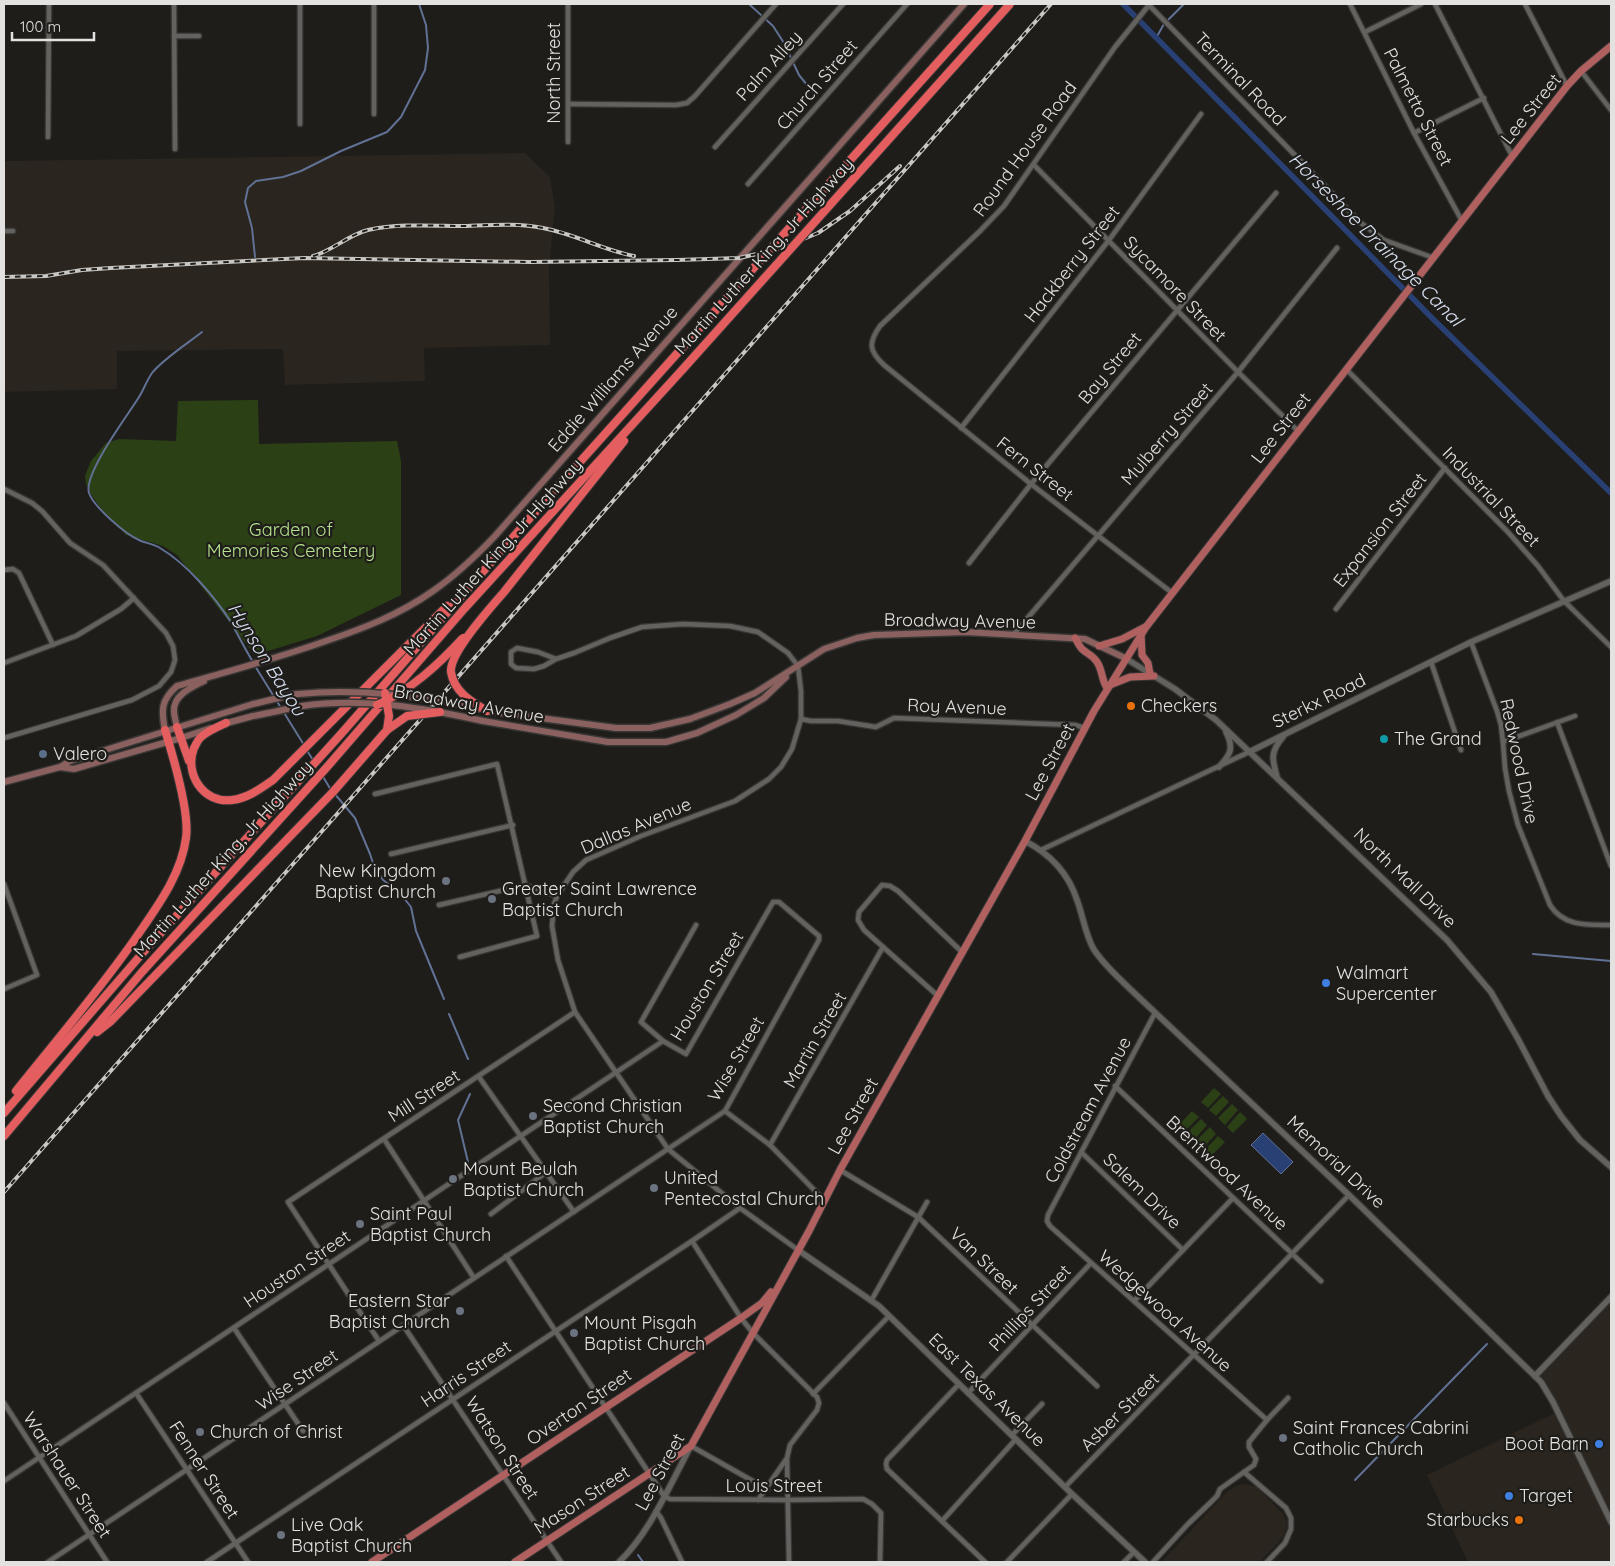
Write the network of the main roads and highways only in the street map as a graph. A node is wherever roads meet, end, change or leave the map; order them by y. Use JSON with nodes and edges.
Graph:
{"nodes":[{"id":1,"x":964,"y":4,"type":"edge"},
{"id":2,"x":990,"y":4,"type":"edge"},
{"id":3,"x":1010,"y":4,"type":"edge"},
{"id":4,"x":1611,"y":46,"type":"edge"},
{"id":5,"x":671,"y":382,"type":"junction"},
{"id":6,"x":488,"y":567,"type":"junction"},
{"id":7,"x":475,"y":625,"type":"junction"},
{"id":8,"x":1146,"y":626,"type":"junction"},
{"id":9,"x":1141,"y":634,"type":"junction"},
{"id":10,"x":1075,"y":638,"type":"junction"},
{"id":11,"x":1099,"y":646,"type":"junction"},
{"id":12,"x":1125,"y":658,"type":"junction"},
{"id":13,"x":798,"y":666,"type":"junction"},
{"id":14,"x":216,"y":674,"type":"junction"},
{"id":15,"x":1109,"y":686,"type":"junction"},
{"id":16,"x":398,"y":695,"type":"junction"},
{"id":17,"x":386,"y":700,"type":"junction"},
{"id":18,"x":376,"y":705,"type":"joint"},
{"id":19,"x":487,"y":711,"type":"junction"},
{"id":20,"x":440,"y":712,"type":"junction"},
{"id":21,"x":226,"y":723,"type":"junction"},
{"id":22,"x":177,"y":727,"type":"junction"},
{"id":23,"x":165,"y":730,"type":"junction"},
{"id":24,"x":387,"y":730,"type":"junction"},
{"id":25,"x":181,"y":738,"type":"junction"},
{"id":26,"x":168,"y":742,"type":"junction"},
{"id":27,"x":115,"y":746,"type":"junction"},
{"id":28,"x":119,"y":756,"type":"junction"},
{"id":29,"x":60,"y":768,"type":"junction"},
{"id":30,"x":191,"y":768,"type":"junction"},
{"id":31,"x":4,"y":782,"type":"edge"},
{"id":32,"x":84,"y":1042,"type":"junction"},
{"id":33,"x":4,"y":1107,"type":"edge"},
{"id":34,"x":4,"y":1113,"type":"edge"},
{"id":35,"x":4,"y":1136,"type":"edge"},
{"id":36,"x":790,"y":1265,"type":"junction"},
{"id":37,"x":691,"y":1446,"type":"joint"},
{"id":38,"x":372,"y":1562,"type":"edge"},
{"id":39,"x":515,"y":1562,"type":"edge"}],
"edges":[{"from":1,"to":14,"type":"main road","name":"Eddie Williams Avenue"},
{"from":2,"to":6,"type":"highway","name":"Martin Luther King, Jr Highway","bridge":true},
{"from":3,"to":5,"type":"highway","name":"Martin Luther King, Jr Highway","bridge":true},
{"from":4,"to":8,"type":"main road","name":"Lee Street"},
{"from":5,"to":7,"type":"highway","bridge":true},
{"from":5,"to":32,"type":"highway","name":"Martin Luther King, Jr Highway"},
{"from":6,"to":30,"type":"highway"},
{"from":6,"to":34,"type":"highway","name":"Martin Luther King, Jr Highway"},
{"from":7,"to":16,"type":"highway","bridge":true},
{"from":7,"to":19,"type":"highway","bridge":true},
{"from":8,"to":9,"type":"main road","name":"Lee Street"},
{"from":8,"to":11,"type":"main road"},
{"from":9,"to":12,"type":"main road","name":"Lee Street"},
{"from":9,"to":15,"type":"main road"},
{"from":10,"to":11,"type":"main road","name":"Broadway Avenue"},
{"from":10,"to":13,"type":"main road","name":"Broadway Avenue"},
{"from":10,"to":15,"type":"main road"},
{"from":11,"to":12,"type":"main road","name":"Broadway Avenue"},
{"from":12,"to":15,"type":"main road","name":"Lee Street"},
{"from":13,"to":19,"type":"main road","name":"Broadway Avenue"},
{"from":13,"to":20,"type":"main road","name":"Broadway Avenue","bridge":true},
{"from":14,"to":22,"type":"main road","name":"Eddie Williams Avenue"},
{"from":14,"to":23,"type":"main road","name":"Eddie Williams Avenue"},
{"from":15,"to":36,"type":"main road","name":"Lee Street"},
{"from":16,"to":17,"type":"highway","bridge":true},
{"from":16,"to":19,"type":"main road","name":"Broadway Avenue","bridge":true},
{"from":17,"to":18,"type":"highway","bridge":true},
{"from":17,"to":20,"type":"main road","name":"Broadway Avenue","bridge":true},
{"from":17,"to":22,"type":"main road","name":"Broadway Avenue","bridge":true},
{"from":17,"to":24,"type":"highway","bridge":true},
{"from":18,"to":21,"type":"main road","name":"Broadway Avenue","bridge":true},
{"from":20,"to":24,"type":"highway","bridge":true},
{"from":21,"to":25,"type":"main road","name":"Broadway Avenue"},
{"from":21,"to":30,"type":"highway"},
{"from":22,"to":23,"type":"main road","name":"Broadway Avenue"},
{"from":22,"to":25,"type":"highway"},
{"from":23,"to":26,"type":"highway"},
{"from":23,"to":27,"type":"main road","name":"Broadway Avenue"},
{"from":24,"to":32,"type":"highway"},
{"from":25,"to":26,"type":"main road","name":"Broadway Avenue"},
{"from":25,"to":30,"type":"highway"},
{"from":26,"to":28,"type":"main road","name":"Broadway Avenue"},
{"from":26,"to":33,"type":"highway"},
{"from":27,"to":28,"type":"main road"},
{"from":27,"to":29,"type":"main road","name":"Broadway Avenue"},
{"from":28,"to":29,"type":"main road","name":"Broadway Avenue"},
{"from":29,"to":31,"type":"main road","name":"Broadway Avenue"},
{"from":32,"to":35,"type":"highway","name":"Martin Luther King, Jr Highway"},
{"from":36,"to":37,"type":"main road","name":"Lee Street"},
{"from":36,"to":38,"type":"main road","name":"Overton Street"},
{"from":37,"to":39,"type":"main road","name":"Mason Street"}]}
